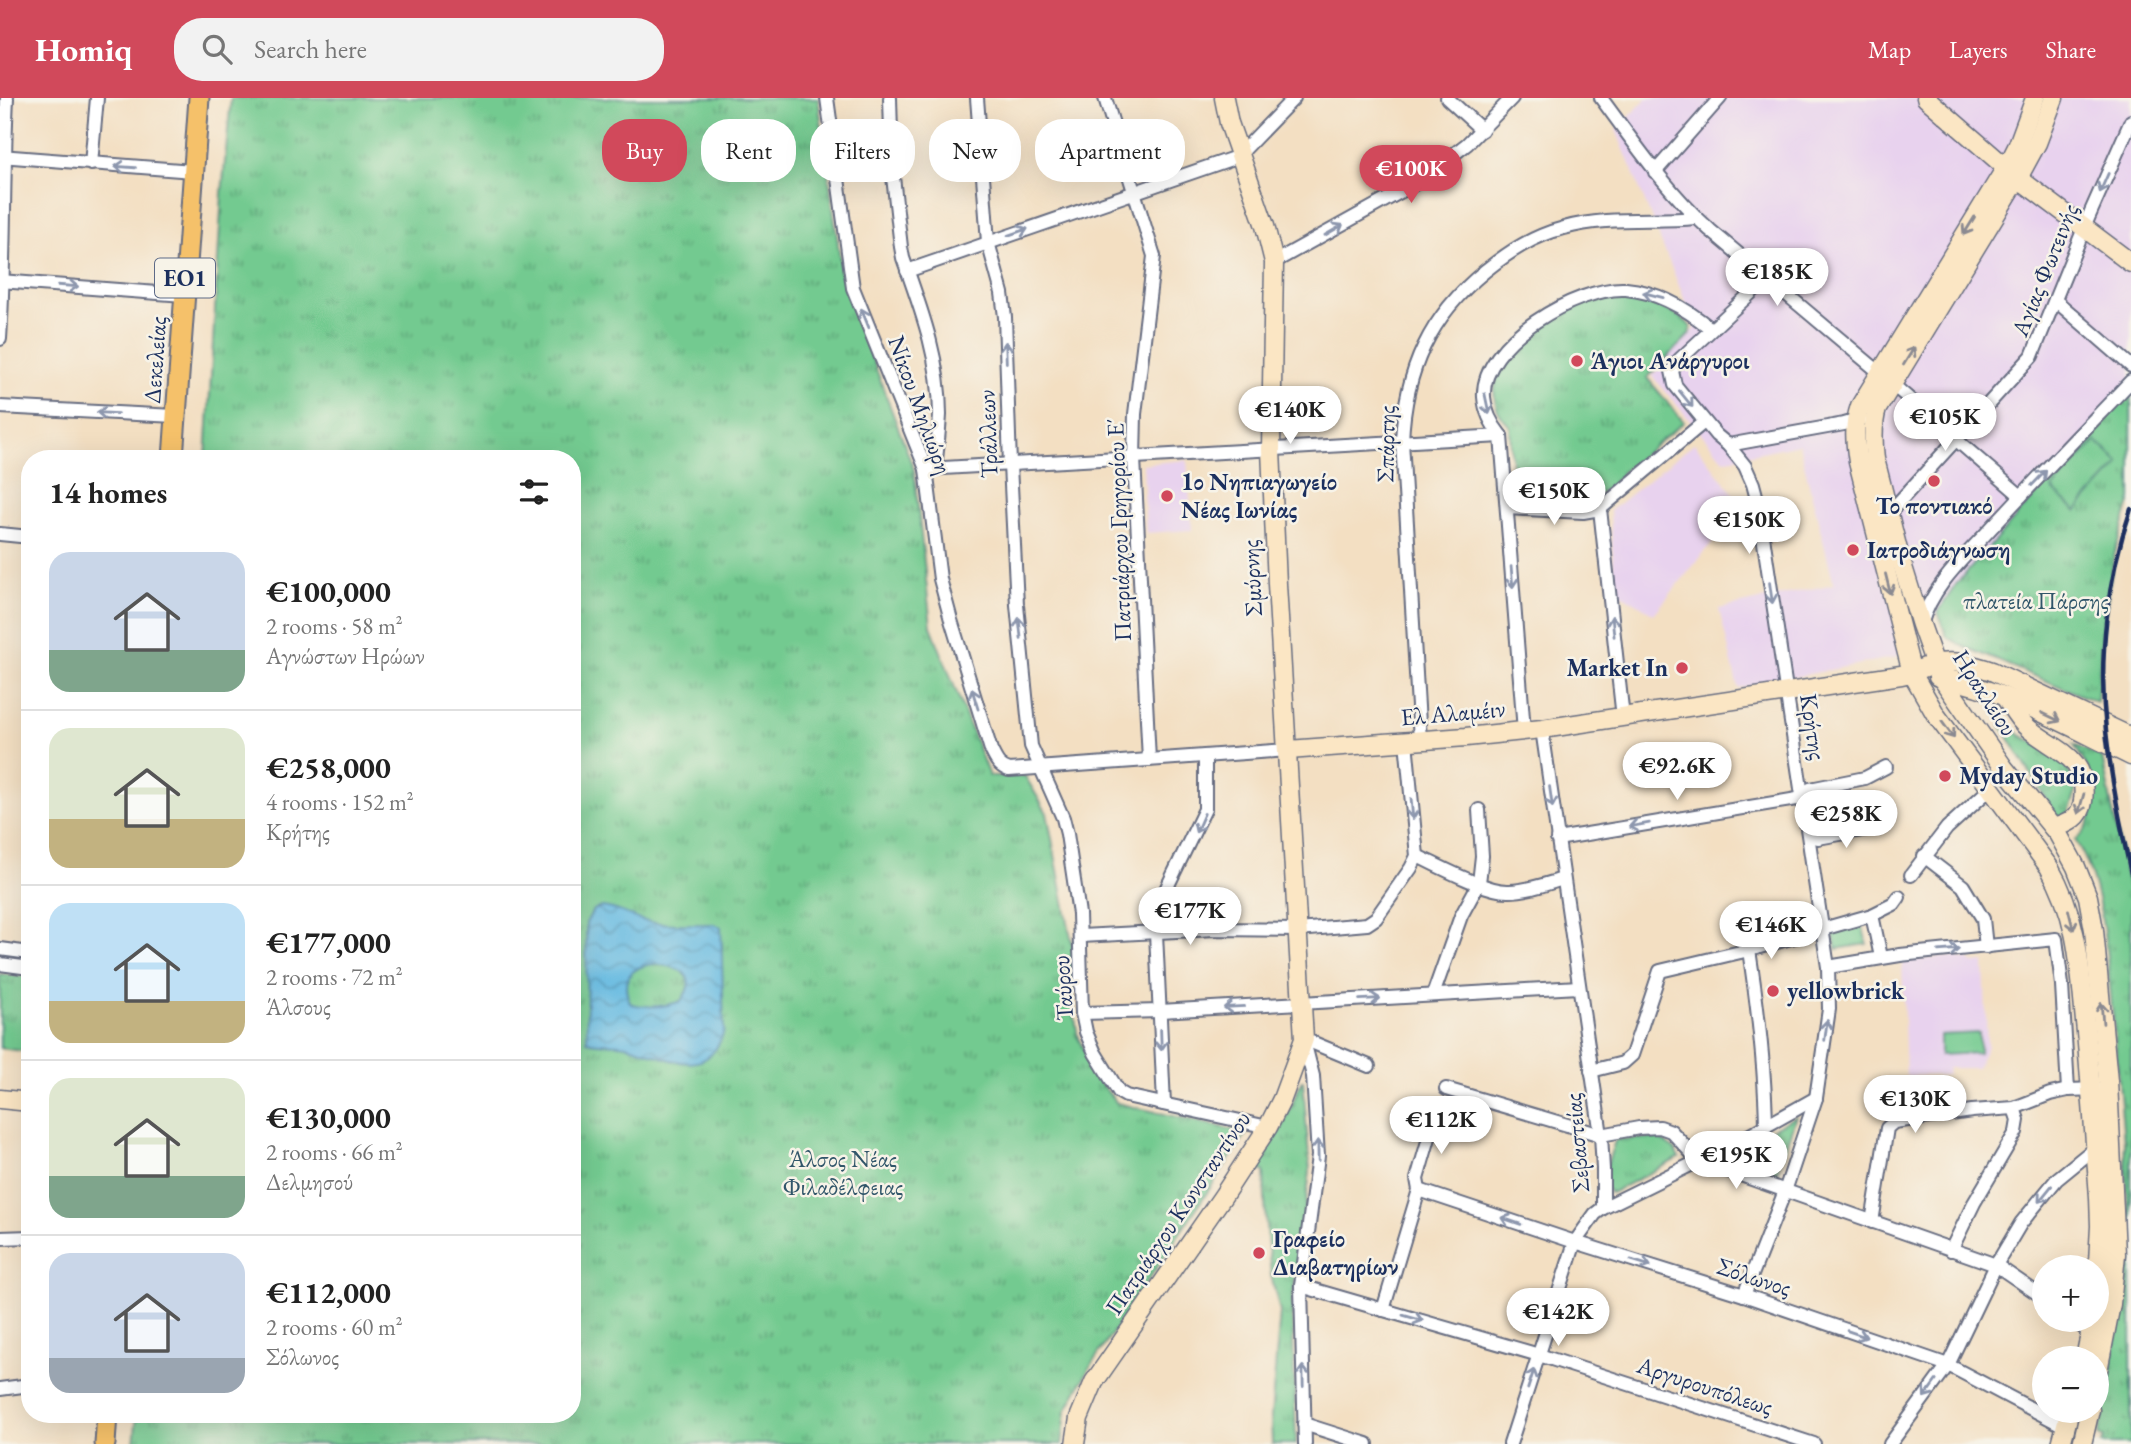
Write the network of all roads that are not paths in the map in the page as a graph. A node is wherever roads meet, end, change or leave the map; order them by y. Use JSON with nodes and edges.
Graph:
{"nodes":[{"id":1,"x":7,"y":98,"type":"edge"},
{"id":2,"x":97,"y":98,"type":"edge"},
{"id":3,"x":199,"y":98,"type":"edge"},
{"id":4,"x":827,"y":98,"type":"edge"},
{"id":5,"x":890,"y":98,"type":"edge"},
{"id":6,"x":976,"y":98,"type":"edge"},
{"id":7,"x":1105,"y":98,"type":"edge"},
{"id":8,"x":1224,"y":98,"type":"edge"},
{"id":9,"x":1294,"y":98,"type":"edge"},
{"id":10,"x":1447,"y":98,"type":"edge"},
{"id":11,"x":1512,"y":98,"type":"edge"},
{"id":12,"x":1601,"y":98,"type":"edge"},
{"id":13,"x":1720,"y":98,"type":"edge"},
{"id":14,"x":1926,"y":98,"type":"edge"},
{"id":15,"x":2035,"y":98,"type":"edge"},
{"id":16,"x":2054,"y":98,"type":"edge"},
{"id":17,"x":2131,"y":121,"type":"edge"},
{"id":18,"x":1482,"y":130,"type":"junction"},
{"id":19,"x":1239,"y":155,"type":"junction"},
{"id":20,"x":2,"y":156,"type":"edge"},
{"id":21,"x":91,"y":164,"type":"junction"},
{"id":22,"x":193,"y":171,"type":"junction"},
{"id":23,"x":1655,"y":172,"type":"junction"},
{"id":24,"x":2012,"y":173,"type":"junction"},
{"id":25,"x":1134,"y":193,"type":"junction"},
{"id":26,"x":1696,"y":218,"type":"junction"},
{"id":27,"x":2084,"y":229,"type":"junction"},
{"id":28,"x":988,"y":242,"type":"junction"},
{"id":29,"x":1274,"y":262,"type":"junction"},
{"id":30,"x":2131,"y":263,"type":"edge"},
{"id":31,"x":907,"y":271,"type":"junction"},
{"id":32,"x":1767,"y":278,"type":"junction"},
{"id":33,"x":2,"y":281,"type":"edge"},
{"id":34,"x":184,"y":295,"type":"junction"},
{"id":35,"x":2055,"y":300,"type":"junction"},
{"id":36,"x":1711,"y":330,"type":"junction"},
{"id":37,"x":0,"y":339,"type":"edge"},
{"id":38,"x":2131,"y":366,"type":"edge"},
{"id":39,"x":1886,"y":378,"type":"junction"},
{"id":40,"x":2131,"y":382,"type":"edge"},
{"id":41,"x":0,"y":407,"type":"edge"},
{"id":42,"x":1875,"y":415,"type":"junction"},
{"id":43,"x":175,"y":416,"type":"junction"},
{"id":44,"x":1855,"y":421,"type":"junction"},
{"id":45,"x":1704,"y":422,"type":"junction"},
{"id":46,"x":1501,"y":436,"type":"junction"},
{"id":47,"x":1956,"y":440,"type":"junction"},
{"id":48,"x":1402,"y":441,"type":"junction"},
{"id":49,"x":1728,"y":446,"type":"junction"},
{"id":50,"x":173,"y":450,"type":"edge"},
{"id":51,"x":1271,"y":450,"type":"junction"},
{"id":52,"x":1134,"y":458,"type":"junction"},
{"id":53,"x":1010,"y":465,"type":"junction"},
{"id":54,"x":931,"y":469,"type":"junction"},
{"id":55,"x":2021,"y":496,"type":"junction"},
{"id":56,"x":1507,"y":508,"type":"junction"},
{"id":57,"x":1600,"y":509,"type":"junction"},
{"id":58,"x":1889,"y":513,"type":"junction"},
{"id":59,"x":0,"y":534,"type":"edge"},
{"id":60,"x":21,"y":536,"type":"edge"},
{"id":61,"x":1921,"y":625,"type":"junction"},
{"id":62,"x":1938,"y":671,"type":"junction"},
{"id":63,"x":1912,"y":673,"type":"junction"},
{"id":64,"x":1786,"y":692,"type":"junction"},
{"id":65,"x":2005,"y":697,"type":"junction"},
{"id":66,"x":1623,"y":718,"type":"junction"},
{"id":67,"x":1542,"y":729,"type":"junction"},
{"id":68,"x":1524,"y":731,"type":"junction"},
{"id":69,"x":2131,"y":737,"type":"edge"},
{"id":70,"x":1413,"y":741,"type":"junction"},
{"id":71,"x":1288,"y":750,"type":"junction"},
{"id":72,"x":1205,"y":756,"type":"junction"},
{"id":73,"x":2131,"y":756,"type":"edge"},
{"id":74,"x":1149,"y":760,"type":"junction"},
{"id":75,"x":997,"y":763,"type":"joint"},
{"id":76,"x":1886,"y":767,"type":"dead end"},
{"id":77,"x":1040,"y":768,"type":"junction"},
{"id":78,"x":1991,"y":788,"type":"junction"},
{"id":79,"x":1807,"y":793,"type":"junction"},
{"id":80,"x":1479,"y":810,"type":"dead end"},
{"id":81,"x":2053,"y":828,"type":"junction"},
{"id":82,"x":1868,"y":829,"type":"dead end"},
{"id":83,"x":1818,"y":838,"type":"dead end"},
{"id":84,"x":1557,"y":839,"type":"junction"},
{"id":85,"x":1417,"y":856,"type":"junction"},
{"id":86,"x":1924,"y":856,"type":"junction"},
{"id":87,"x":1911,"y":875,"type":"dead end"},
{"id":88,"x":1563,"y":879,"type":"junction"},
{"id":89,"x":1479,"y":883,"type":"junction"},
{"id":90,"x":1899,"y":897,"type":"dead end"},
{"id":91,"x":1872,"y":915,"type":"junction"},
{"id":92,"x":1822,"y":928,"type":"junction"},
{"id":93,"x":1298,"y":930,"type":"junction"},
{"id":94,"x":1156,"y":933,"type":"junction"},
{"id":95,"x":1081,"y":936,"type":"junction"},
{"id":96,"x":1986,"y":947,"type":"junction"},
{"id":97,"x":0,"y":949,"type":"edge"},
{"id":98,"x":1749,"y":950,"type":"junction"},
{"id":99,"x":21,"y":952,"type":"edge"},
{"id":100,"x":1881,"y":957,"type":"junction"},
{"id":101,"x":0,"y":964,"type":"edge"},
{"id":102,"x":21,"y":967,"type":"edge"},
{"id":103,"x":1828,"y":967,"type":"junction"},
{"id":104,"x":1579,"y":987,"type":"junction"},
{"id":105,"x":1433,"y":995,"type":"junction"},
{"id":106,"x":1302,"y":1003,"type":"junction"},
{"id":107,"x":1160,"y":1011,"type":"junction"},
{"id":108,"x":1082,"y":1013,"type":"junction"},
{"id":109,"x":1304,"y":1040,"type":"junction"},
{"id":110,"x":1369,"y":1066,"type":"dead end"},
{"id":111,"x":1591,"y":1071,"type":"junction"},
{"id":112,"x":2108,"y":1081,"type":"junction"},
{"id":113,"x":1446,"y":1089,"type":"dead end"},
{"id":114,"x":2091,"y":1089,"type":"junction"},
{"id":115,"x":2068,"y":1090,"type":"junction"},
{"id":116,"x":1816,"y":1098,"type":"junction"},
{"id":117,"x":0,"y":1099,"type":"edge"},
{"id":118,"x":21,"y":1101,"type":"edge"},
{"id":119,"x":1164,"y":1104,"type":"junction"},
{"id":120,"x":2014,"y":1108,"type":"junction"},
{"id":121,"x":1433,"y":1124,"type":"dead end"},
{"id":122,"x":1766,"y":1126,"type":"junction"},
{"id":123,"x":1268,"y":1127,"type":"junction"},
{"id":124,"x":1601,"y":1135,"type":"junction"},
{"id":125,"x":2095,"y":1149,"type":"junction"},
{"id":126,"x":1698,"y":1160,"type":"junction"},
{"id":127,"x":1419,"y":1190,"type":"junction"},
{"id":128,"x":1785,"y":1191,"type":"junction"},
{"id":129,"x":1603,"y":1208,"type":"junction"},
{"id":130,"x":1872,"y":1222,"type":"junction"},
{"id":131,"x":21,"y":1237,"type":"edge"},
{"id":132,"x":0,"y":1238,"type":"edge"},
{"id":133,"x":1575,"y":1242,"type":"junction"},
{"id":134,"x":1951,"y":1250,"type":"junction"},
{"id":135,"x":2098,"y":1255,"type":"edge"},
{"id":136,"x":1996,"y":1265,"type":"junction"},
{"id":137,"x":1301,"y":1286,"type":"junction"},
{"id":138,"x":2032,"y":1290,"type":"edge"},
{"id":139,"x":1744,"y":1295,"type":"junction"},
{"id":140,"x":1383,"y":1310,"type":"junction"},
{"id":141,"x":2103,"y":1346,"type":"edge"},
{"id":142,"x":1539,"y":1355,"type":"junction"},
{"id":143,"x":1948,"y":1365,"type":"junction"},
{"id":144,"x":21,"y":1386,"type":"edge"},
{"id":145,"x":0,"y":1389,"type":"edge"},
{"id":146,"x":106,"y":1423,"type":"edge"},
{"id":147,"x":2087,"y":1423,"type":"edge"},
{"id":148,"x":1304,"y":1424,"type":"junction"},
{"id":149,"x":2066,"y":1427,"type":"edge"},
{"id":150,"x":105,"y":1444,"type":"edge"},
{"id":151,"x":1076,"y":1444,"type":"edge"},
{"id":152,"x":1305,"y":1444,"type":"edge"},
{"id":153,"x":1367,"y":1444,"type":"edge"},
{"id":154,"x":1510,"y":1444,"type":"edge"},
{"id":155,"x":1814,"y":1444,"type":"edge"},
{"id":156,"x":1890,"y":1444,"type":"edge"},
{"id":157,"x":2082,"y":1444,"type":"edge"}],
"edges":[{"from":1,"to":20,"type":"street"},
{"from":2,"to":21,"type":"street"},
{"from":3,"to":22,"type":"main road","name":"Δεκελείας","number":"ΕΟ1"},
{"from":54,"to":4,"type":"street","name":"Νίκου Μηλιώρη","one_way":true},
{"from":5,"to":31,"type":"street"},
{"from":6,"to":28,"type":"street","name":"Τράλλεων"},
{"from":7,"to":25,"type":"street","name":"Πατριάρχου Γρηγορίου Ε΄"},
{"from":8,"to":19,"type":"main road","name":"Σμύρνης"},
{"from":9,"to":19,"type":"street"},
{"from":10,"to":18,"type":"street"},
{"from":11,"to":18,"type":"street"},
{"from":12,"to":23,"type":"street"},
{"from":13,"to":23,"type":"street"},
{"from":14,"to":24,"type":"main road"},
{"from":15,"to":24,"type":"main road","name":"Ηρακλείου"},
{"from":16,"to":24,"type":"main road","name":"Ηρακλείου"},
{"from":17,"to":27,"type":"street","name":"Αγίας Φωτεινής","one_way":true},
{"from":29,"to":18,"type":"street","one_way":true},
{"from":19,"to":25,"type":"street"},
{"from":19,"to":29,"type":"main road","name":"Σμύρνης"},
{"from":20,"to":21,"type":"street"},
{"from":20,"to":33,"type":"street"},
{"from":22,"to":21,"type":"street","one_way":true},
{"from":22,"to":34,"type":"main road","name":"Δεκελείας","number":"ΕΟ1"},
{"from":23,"to":26,"type":"street"},
{"from":24,"to":27,"type":"main road"},
{"from":24,"to":39,"type":"main road","name":"Ηρακλείου"},
{"from":28,"to":25,"type":"street","one_way":true},
{"from":25,"to":52,"type":"street","name":"Πατριάρχου Γρηγορίου Ε΄"},
{"from":26,"to":32,"type":"street"},
{"from":26,"to":48,"type":"street","name":"Σπάρτης"},
{"from":27,"to":30,"type":"main road"},
{"from":27,"to":35,"type":"street","name":"Αγίας Φωτεινής"},
{"from":28,"to":31,"type":"street"},
{"from":53,"to":28,"type":"street","name":"Τράλλεων","one_way":true},
{"from":29,"to":51,"type":"main road","name":"Σμύρνης"},
{"from":31,"to":54,"type":"street"},
{"from":32,"to":36,"type":"street"},
{"from":32,"to":39,"type":"street"},
{"from":33,"to":34,"type":"street","one_way":true},
{"from":33,"to":37,"type":"street"},
{"from":34,"to":43,"type":"main road","name":"Δεκελείας","number":"ΕΟ1"},
{"from":35,"to":38,"type":"street"},
{"from":35,"to":47,"type":"street","name":"Αγίας Φωτεινής"},
{"from":36,"to":45,"type":"street","name":"Κρήτης","one_way":true},
{"from":36,"to":46,"type":"street","one_way":true},
{"from":39,"to":42,"type":"main road","name":"Ηρακλείου"},
{"from":39,"to":44,"type":"main road","name":"Ηρακλείου"},
{"from":39,"to":47,"type":"street"},
{"from":55,"to":40,"type":"street","one_way":true},
{"from":43,"to":41,"type":"street","one_way":true},
{"from":42,"to":44,"type":"street"},
{"from":42,"to":58,"type":"main road","name":"Ηρακλείου"},
{"from":43,"to":50,"type":"main road","name":"Δεκελείας","number":"ΕΟ1"},
{"from":44,"to":49,"type":"street"},
{"from":44,"to":63,"type":"main road","name":"Ηρακλείου","one_way":true},
{"from":45,"to":49,"type":"street","name":"Κρήτης"},
{"from":45,"to":57,"type":"street"},
{"from":46,"to":48,"type":"street"},
{"from":46,"to":56,"type":"street"},
{"from":47,"to":55,"type":"street"},
{"from":47,"to":58,"type":"street","name":"Αγίας Φωτεινής"},
{"from":48,"to":51,"type":"street"},
{"from":48,"to":70,"type":"street","name":"Σπάρτης"},
{"from":49,"to":64,"type":"street","name":"Κρήτης","one_way":true},
{"from":51,"to":52,"type":"street"},
{"from":51,"to":71,"type":"main road","name":"Σμύρνης"},
{"from":52,"to":53,"type":"street"},
{"from":52,"to":74,"type":"street","name":"Πατριάρχου Γρηγορίου Ε΄"},
{"from":53,"to":54,"type":"street"},
{"from":77,"to":53,"type":"street","name":"Τράλλεων","one_way":true},
{"from":75,"to":54,"type":"street","name":"Νίκου Μηλιώρη","one_way":true},
{"from":55,"to":61,"type":"street"},
{"from":56,"to":57,"type":"street"},
{"from":56,"to":68,"type":"street","one_way":true},
{"from":66,"to":57,"type":"street","one_way":true},
{"from":58,"to":61,"type":"main road","name":"Ηρακλείου"},
{"from":59,"to":60,"type":"street"},
{"from":61,"to":62,"type":"main road","name":"Ηρακλείου"},
{"from":62,"to":63,"type":"main road","name":"Ελ Αλαμέιν"},
{"from":62,"to":65,"type":"main road"},
{"from":62,"to":69,"type":"main road"},
{"from":62,"to":81,"type":"main road","name":"Ηρακλείου"},
{"from":63,"to":64,"type":"main road","name":"Ελ Αλαμέιν"},
{"from":63,"to":78,"type":"main road","name":"Ηρακλείου","one_way":true},
{"from":64,"to":66,"type":"main road","name":"Ελ Αλαμέιν"},
{"from":64,"to":79,"type":"street","name":"Κρήτης"},
{"from":65,"to":73,"type":"main road","one_way":true},
{"from":65,"to":81,"type":"main road","one_way":true},
{"from":66,"to":67,"type":"main road","name":"Ελ Αλαμέιν"},
{"from":67,"to":68,"type":"main road","name":"Ελ Αλαμέιν"},
{"from":67,"to":84,"type":"street","name":"Σεβαστείας","one_way":true},
{"from":68,"to":70,"type":"main road","name":"Ελ Αλαμέιν"},
{"from":70,"to":71,"type":"main road","name":"Ελ Αλαμέιν"},
{"from":70,"to":85,"type":"street","name":"Σπάρτης","one_way":true},
{"from":71,"to":72,"type":"street","name":"Ελ Αλαμέιν"},
{"from":71,"to":93,"type":"main road","name":"Σμύρνης"},
{"from":72,"to":74,"type":"street","name":"Ελ Αλαμέιν"},
{"from":72,"to":94,"type":"street","one_way":true},
{"from":74,"to":77,"type":"street","name":"Ελ Αλαμέιν"},
{"from":75,"to":77,"type":"street","name":"Ελ Αλαμέιν"},
{"from":76,"to":79,"type":"street"},
{"from":77,"to":95,"type":"street","name":"Ταύρου"},
{"from":78,"to":86,"type":"street"},
{"from":78,"to":114,"type":"main road","name":"Ηρακλείου","one_way":true},
{"from":79,"to":84,"type":"street","one_way":true},
{"from":79,"to":92,"type":"street","name":"Κρήτης"},
{"from":80,"to":89,"type":"street"},
{"from":112,"to":81,"type":"main road","name":"Ηρακλείου","one_way":true},
{"from":82,"to":83,"type":"street"},
{"from":84,"to":88,"type":"street","name":"Σεβαστείας"},
{"from":85,"to":89,"type":"street"},
{"from":85,"to":93,"type":"street"},
{"from":86,"to":87,"type":"street"},
{"from":86,"to":96,"type":"street"},
{"from":88,"to":89,"type":"street"},
{"from":88,"to":104,"type":"street","name":"Σεβαστείας"},
{"from":89,"to":105,"type":"street"},
{"from":90,"to":91,"type":"street"},
{"from":91,"to":92,"type":"street"},
{"from":91,"to":100,"type":"street"},
{"from":92,"to":98,"type":"street"},
{"from":92,"to":103,"type":"street","name":"Κρήτης"},
{"from":93,"to":94,"type":"street"},
{"from":93,"to":106,"type":"main road","name":"Σμύρνης"},
{"from":94,"to":95,"type":"street"},
{"from":94,"to":107,"type":"street"},
{"from":95,"to":108,"type":"street","name":"Ταύρου"},
{"from":100,"to":96,"type":"street","one_way":true},
{"from":96,"to":115,"type":"street"},
{"from":97,"to":99,"type":"street"},
{"from":98,"to":111,"type":"street"},
{"from":98,"to":122,"type":"street"},
{"from":100,"to":103,"type":"street"},
{"from":101,"to":102,"type":"street"},
{"from":116,"to":103,"type":"street","name":"Κρήτης","one_way":true},
{"from":104,"to":105,"type":"street"},
{"from":104,"to":111,"type":"street","name":"Σεβαστείας"},
{"from":106,"to":105,"type":"street","one_way":true},
{"from":106,"to":107,"type":"street","one_way":true},
{"from":106,"to":109,"type":"main road","name":"Πατριάρχου Κωνσταντίνου"},
{"from":107,"to":108,"type":"street"},
{"from":107,"to":119,"type":"street","one_way":true},
{"from":108,"to":119,"type":"street","name":"Ταύρου"},
{"from":109,"to":110,"type":"street"},
{"from":109,"to":123,"type":"main road","name":"Πατριάρχου Κωνσταντίνου"},
{"from":137,"to":109,"type":"street","one_way":true},
{"from":111,"to":124,"type":"street","name":"Σεβαστείας"},
{"from":112,"to":114,"type":"street"},
{"from":112,"to":141,"type":"main road","name":"Ηρακλείου"},
{"from":113,"to":124,"type":"street"},
{"from":114,"to":115,"type":"street"},
{"from":114,"to":125,"type":"main road","name":"Ηρακλείου"},
{"from":115,"to":120,"type":"street"},
{"from":116,"to":122,"type":"street"},
{"from":116,"to":128,"type":"street","name":"Κρήτης"},
{"from":117,"to":118,"type":"main road"},
{"from":119,"to":123,"type":"street","name":"Ταύρου"},
{"from":120,"to":130,"type":"street"},
{"from":120,"to":134,"type":"street"},
{"from":121,"to":127,"type":"street"},
{"from":122,"to":126,"type":"street"},
{"from":123,"to":151,"type":"main road","name":"Πατριάρχου Κωνσταντίνου"},
{"from":124,"to":126,"type":"street"},
{"from":124,"to":129,"type":"street","name":"Σεβαστείας"},
{"from":125,"to":135,"type":"main road","name":"Ηρακλείου"},
{"from":125,"to":136,"type":"street","one_way":true},
{"from":126,"to":128,"type":"street"},
{"from":126,"to":129,"type":"street"},
{"from":133,"to":127,"type":"street","name":"Σόλωνος","one_way":true},
{"from":127,"to":140,"type":"street"},
{"from":128,"to":130,"type":"street"},
{"from":128,"to":139,"type":"street","name":"Κρήτης"},
{"from":129,"to":133,"type":"street","name":"Σεβαστείας"},
{"from":130,"to":134,"type":"street"},
{"from":131,"to":132,"type":"street"},
{"from":133,"to":139,"type":"street","name":"Σόλωνος","one_way":true},
{"from":133,"to":142,"type":"street","name":"Σεβαστείας"},
{"from":134,"to":136,"type":"street"},
{"from":136,"to":138,"type":"street"},
{"from":136,"to":143,"type":"street"},
{"from":137,"to":140,"type":"street","name":"Αργυρουπόλεως"},
{"from":148,"to":137,"type":"street","one_way":true},
{"from":139,"to":143,"type":"street","name":"Σόλωνος","one_way":true},
{"from":140,"to":142,"type":"street","name":"Αργυρουπόλεως","one_way":true},
{"from":154,"to":142,"type":"street","name":"Σεβαστείας","one_way":true},
{"from":142,"to":155,"type":"street","name":"Αργυρουπόλεως"},
{"from":143,"to":149,"type":"street","name":"Σόλωνος"},
{"from":143,"to":156,"type":"street","one_way":true},
{"from":144,"to":145,"type":"street"},
{"from":146,"to":150,"type":"main road"},
{"from":147,"to":157,"type":"main road"},
{"from":148,"to":152,"type":"street"},
{"from":148,"to":153,"type":"street"}]}
